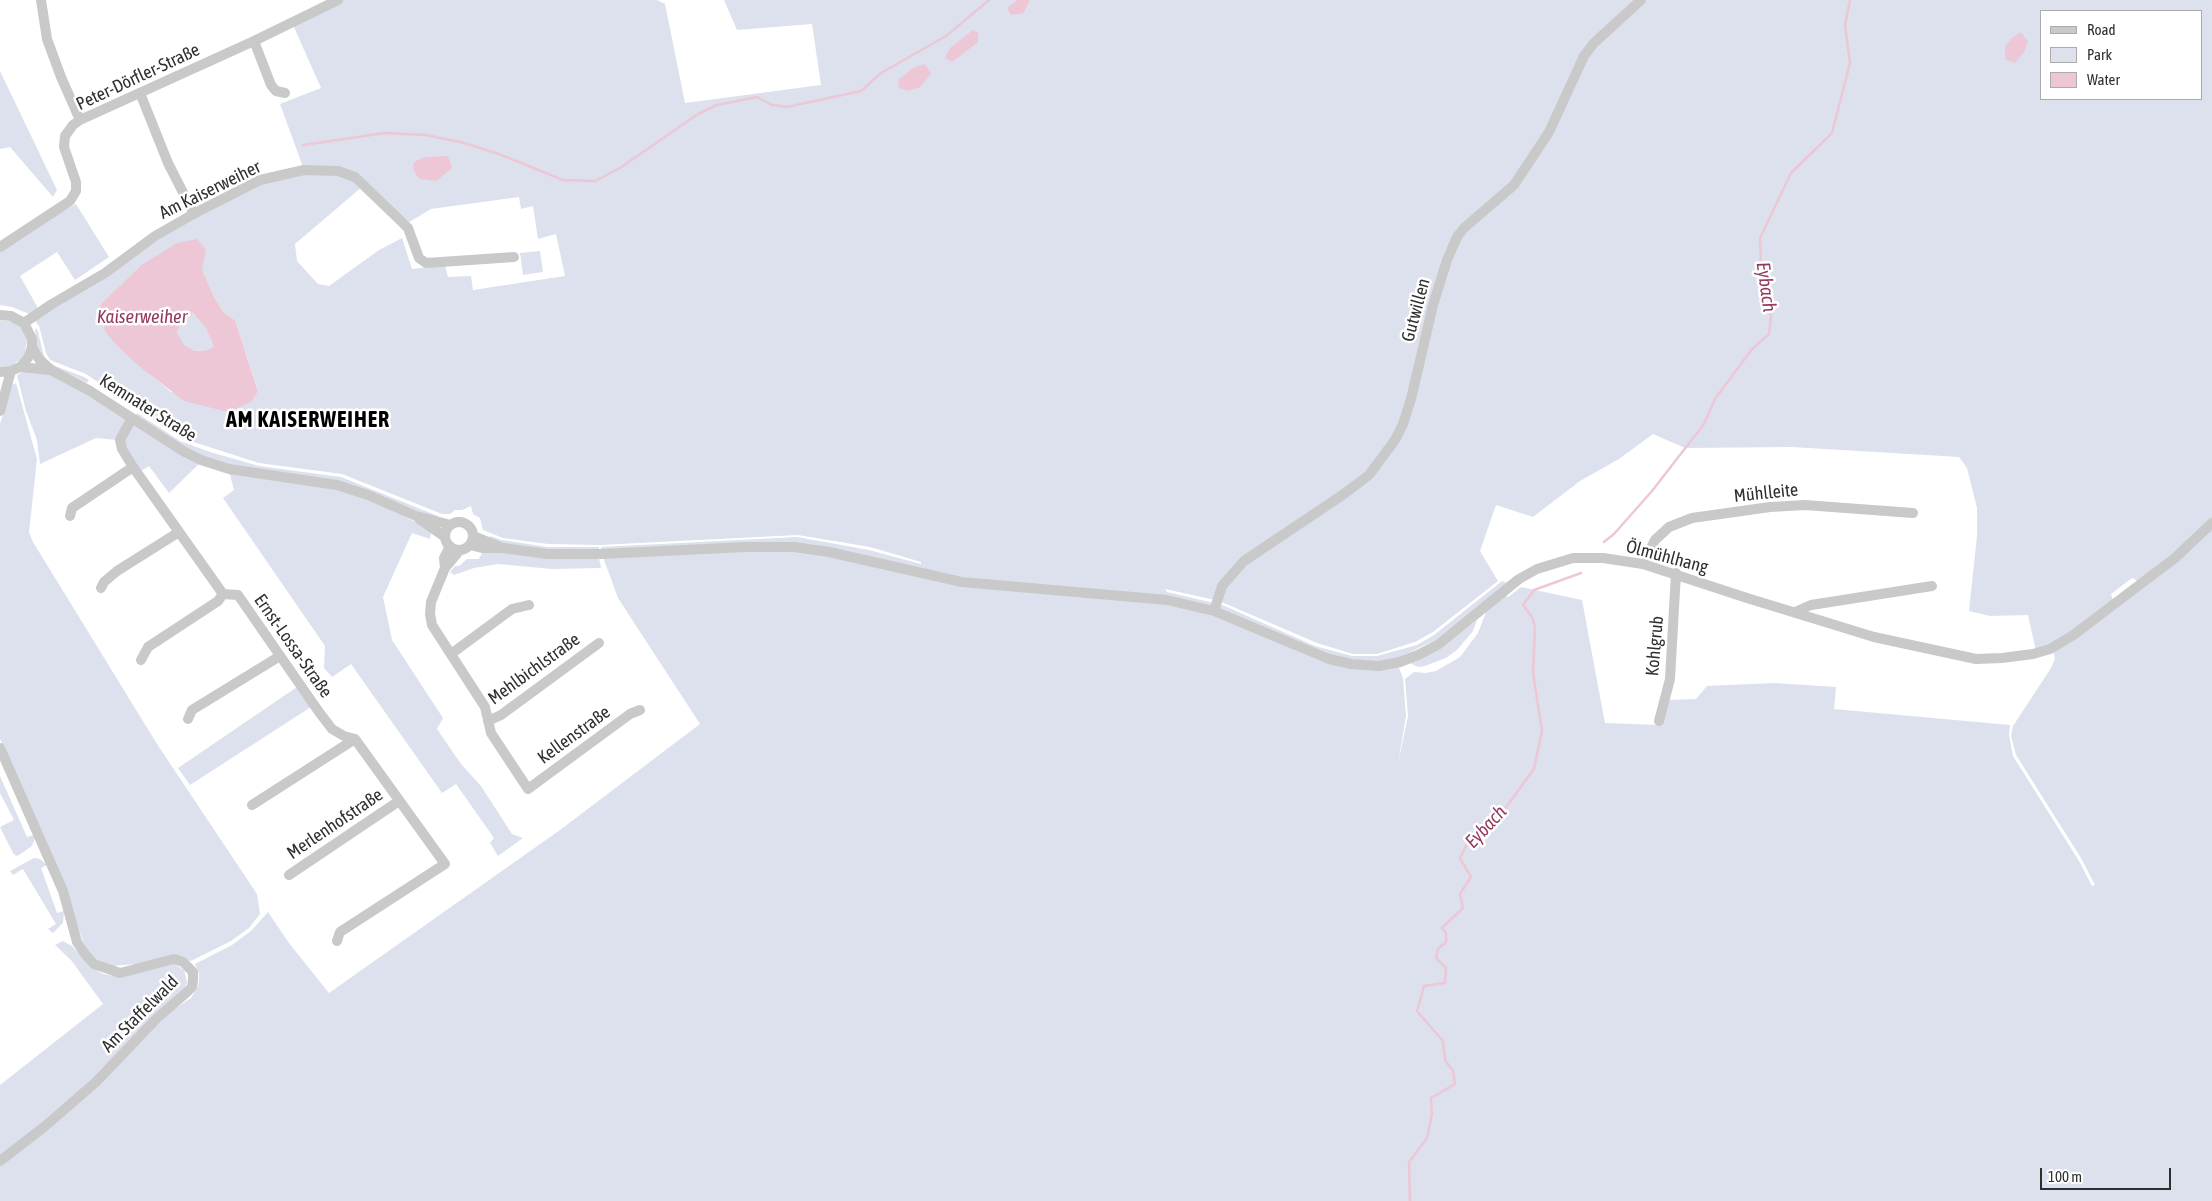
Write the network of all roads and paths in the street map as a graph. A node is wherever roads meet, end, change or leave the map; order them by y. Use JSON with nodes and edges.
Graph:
{"nodes":[{"id":1,"x":41,"y":0,"type":"edge"},
{"id":2,"x":338,"y":0,"type":"edge"},
{"id":3,"x":1641,"y":0,"type":"edge"},
{"id":4,"x":254,"y":41,"type":"junction"},
{"id":5,"x":140,"y":93,"type":"junction"},
{"id":6,"x":286,"y":93,"type":"dead end"},
{"id":7,"x":80,"y":120,"type":"junction"},
{"id":8,"x":194,"y":214,"type":"junction"},
{"id":9,"x":0,"y":247,"type":"edge"},
{"id":10,"x":514,"y":257,"type":"dead end"},
{"id":11,"x":1,"y":314,"type":"edge"},
{"id":12,"x":24,"y":323,"type":"junction"},
{"id":13,"x":32,"y":347,"type":"junction"},
{"id":14,"x":15,"y":369,"type":"junction"},
{"id":15,"x":51,"y":370,"type":"junction"},
{"id":16,"x":0,"y":372,"type":"edge"},
{"id":17,"x":1,"y":401,"type":"edge"},
{"id":18,"x":132,"y":418,"type":"junction"},
{"id":19,"x":133,"y":467,"type":"junction"},
{"id":20,"x":1913,"y":513,"type":"dead end"},
{"id":21,"x":70,"y":516,"type":"dead end"},
{"id":22,"x":416,"y":516,"type":"junction"},
{"id":23,"x":2212,"y":523,"type":"edge"},
{"id":24,"x":452,"y":525,"type":"junction"},
{"id":25,"x":179,"y":532,"type":"junction"},
{"id":26,"x":471,"y":540,"type":"junction"},
{"id":27,"x":448,"y":542,"type":"junction"},
{"id":28,"x":460,"y":550,"type":"junction"},
{"id":29,"x":1643,"y":564,"type":"junction"},
{"id":30,"x":445,"y":568,"type":"junction"},
{"id":31,"x":1676,"y":573,"type":"junction"},
{"id":32,"x":1932,"y":586,"type":"dead end"},
{"id":33,"x":100,"y":588,"type":"dead end"},
{"id":34,"x":223,"y":594,"type":"junction"},
{"id":35,"x":529,"y":605,"type":"dead end"},
{"id":36,"x":1214,"y":612,"type":"junction"},
{"id":37,"x":1795,"y":612,"type":"junction"},
{"id":38,"x":599,"y":643,"type":"dead end"},
{"id":39,"x":451,"y":654,"type":"junction"},
{"id":40,"x":280,"y":656,"type":"junction"},
{"id":41,"x":141,"y":660,"type":"dead end"},
{"id":42,"x":640,"y":710,"type":"dead end"},
{"id":43,"x":188,"y":719,"type":"dead end"},
{"id":44,"x":488,"y":721,"type":"junction"},
{"id":45,"x":1659,"y":721,"type":"dead end"},
{"id":46,"x":355,"y":739,"type":"junction"},
{"id":47,"x":0,"y":748,"type":"edge"},
{"id":48,"x":399,"y":801,"type":"junction"},
{"id":49,"x":252,"y":805,"type":"dead end"},
{"id":50,"x":289,"y":875,"type":"dead end"},
{"id":51,"x":337,"y":941,"type":"dead end"},
{"id":52,"x":0,"y":1161,"type":"edge"}],
"edges":[{"from":1,"to":7,"type":"street"},
{"from":2,"to":4,"type":"street","name":"Peter-Dörfler-Straße"},
{"from":3,"to":36,"type":"street","name":"Gutwillen"},
{"from":4,"to":5,"type":"street","name":"Peter-Dörfler-Straße"},
{"from":4,"to":6,"type":"street"},
{"from":5,"to":7,"type":"street","name":"Peter-Dörfler-Straße"},
{"from":5,"to":8,"type":"street"},
{"from":7,"to":9,"type":"street","name":"Peter-Dörfler-Straße"},
{"from":8,"to":10,"type":"street","name":"Am Kaiserweiher"},
{"from":8,"to":12,"type":"street","name":"Am Kaiserweiher"},
{"from":11,"to":12,"type":"street"},
{"from":12,"to":13,"type":"street"},
{"from":13,"to":14,"type":"street"},
{"from":13,"to":15,"type":"street","name":"Kemnater Straße"},
{"from":14,"to":15,"type":"street","name":"Kemnater Straße"},
{"from":14,"to":16,"type":"street","name":"Kemnater Straße"},
{"from":14,"to":17,"type":"street"},
{"from":15,"to":18,"type":"street","name":"Kemnater Straße"},
{"from":18,"to":19,"type":"street"},
{"from":18,"to":22,"type":"street","name":"Kemnater Straße"},
{"from":19,"to":21,"type":"street"},
{"from":19,"to":25,"type":"street"},
{"from":20,"to":29,"type":"street","name":"Mühlleite"},
{"from":22,"to":24,"type":"street"},
{"from":22,"to":27,"type":"street"},
{"from":23,"to":37,"type":"street","name":"Ölmühlhang"},
{"from":24,"to":26,"type":"street"},
{"from":24,"to":27,"type":"street"},
{"from":25,"to":33,"type":"street"},
{"from":25,"to":34,"type":"street"},
{"from":26,"to":28,"type":"street"},
{"from":26,"to":36,"type":"street","name":"Ölmühlhang"},
{"from":27,"to":28,"type":"street"},
{"from":27,"to":30,"type":"street"},
{"from":28,"to":30,"type":"street"},
{"from":29,"to":31,"type":"street","name":"Ölmühlhang"},
{"from":29,"to":36,"type":"street","name":"Ölmühlhang"},
{"from":30,"to":39,"type":"street"},
{"from":31,"to":37,"type":"street","name":"Ölmühlhang"},
{"from":31,"to":45,"type":"street","name":"Kohlgrub"},
{"from":32,"to":37,"type":"street"},
{"from":34,"to":40,"type":"street","name":"Ernst-Lossa-Straße"},
{"from":34,"to":41,"type":"street"},
{"from":35,"to":39,"type":"street"},
{"from":38,"to":44,"type":"street","name":"Mehlbichlstraße"},
{"from":39,"to":44,"type":"street"},
{"from":40,"to":43,"type":"street"},
{"from":40,"to":46,"type":"street","name":"Ernst-Lossa-Straße"},
{"from":42,"to":44,"type":"street","name":"Kellenstraße"},
{"from":46,"to":48,"type":"street"},
{"from":46,"to":49,"type":"street"},
{"from":47,"to":52,"type":"street","name":"Am Staffelwald"},
{"from":48,"to":50,"type":"street","name":"Merlenhofstraße"},
{"from":48,"to":51,"type":"street"}]}
